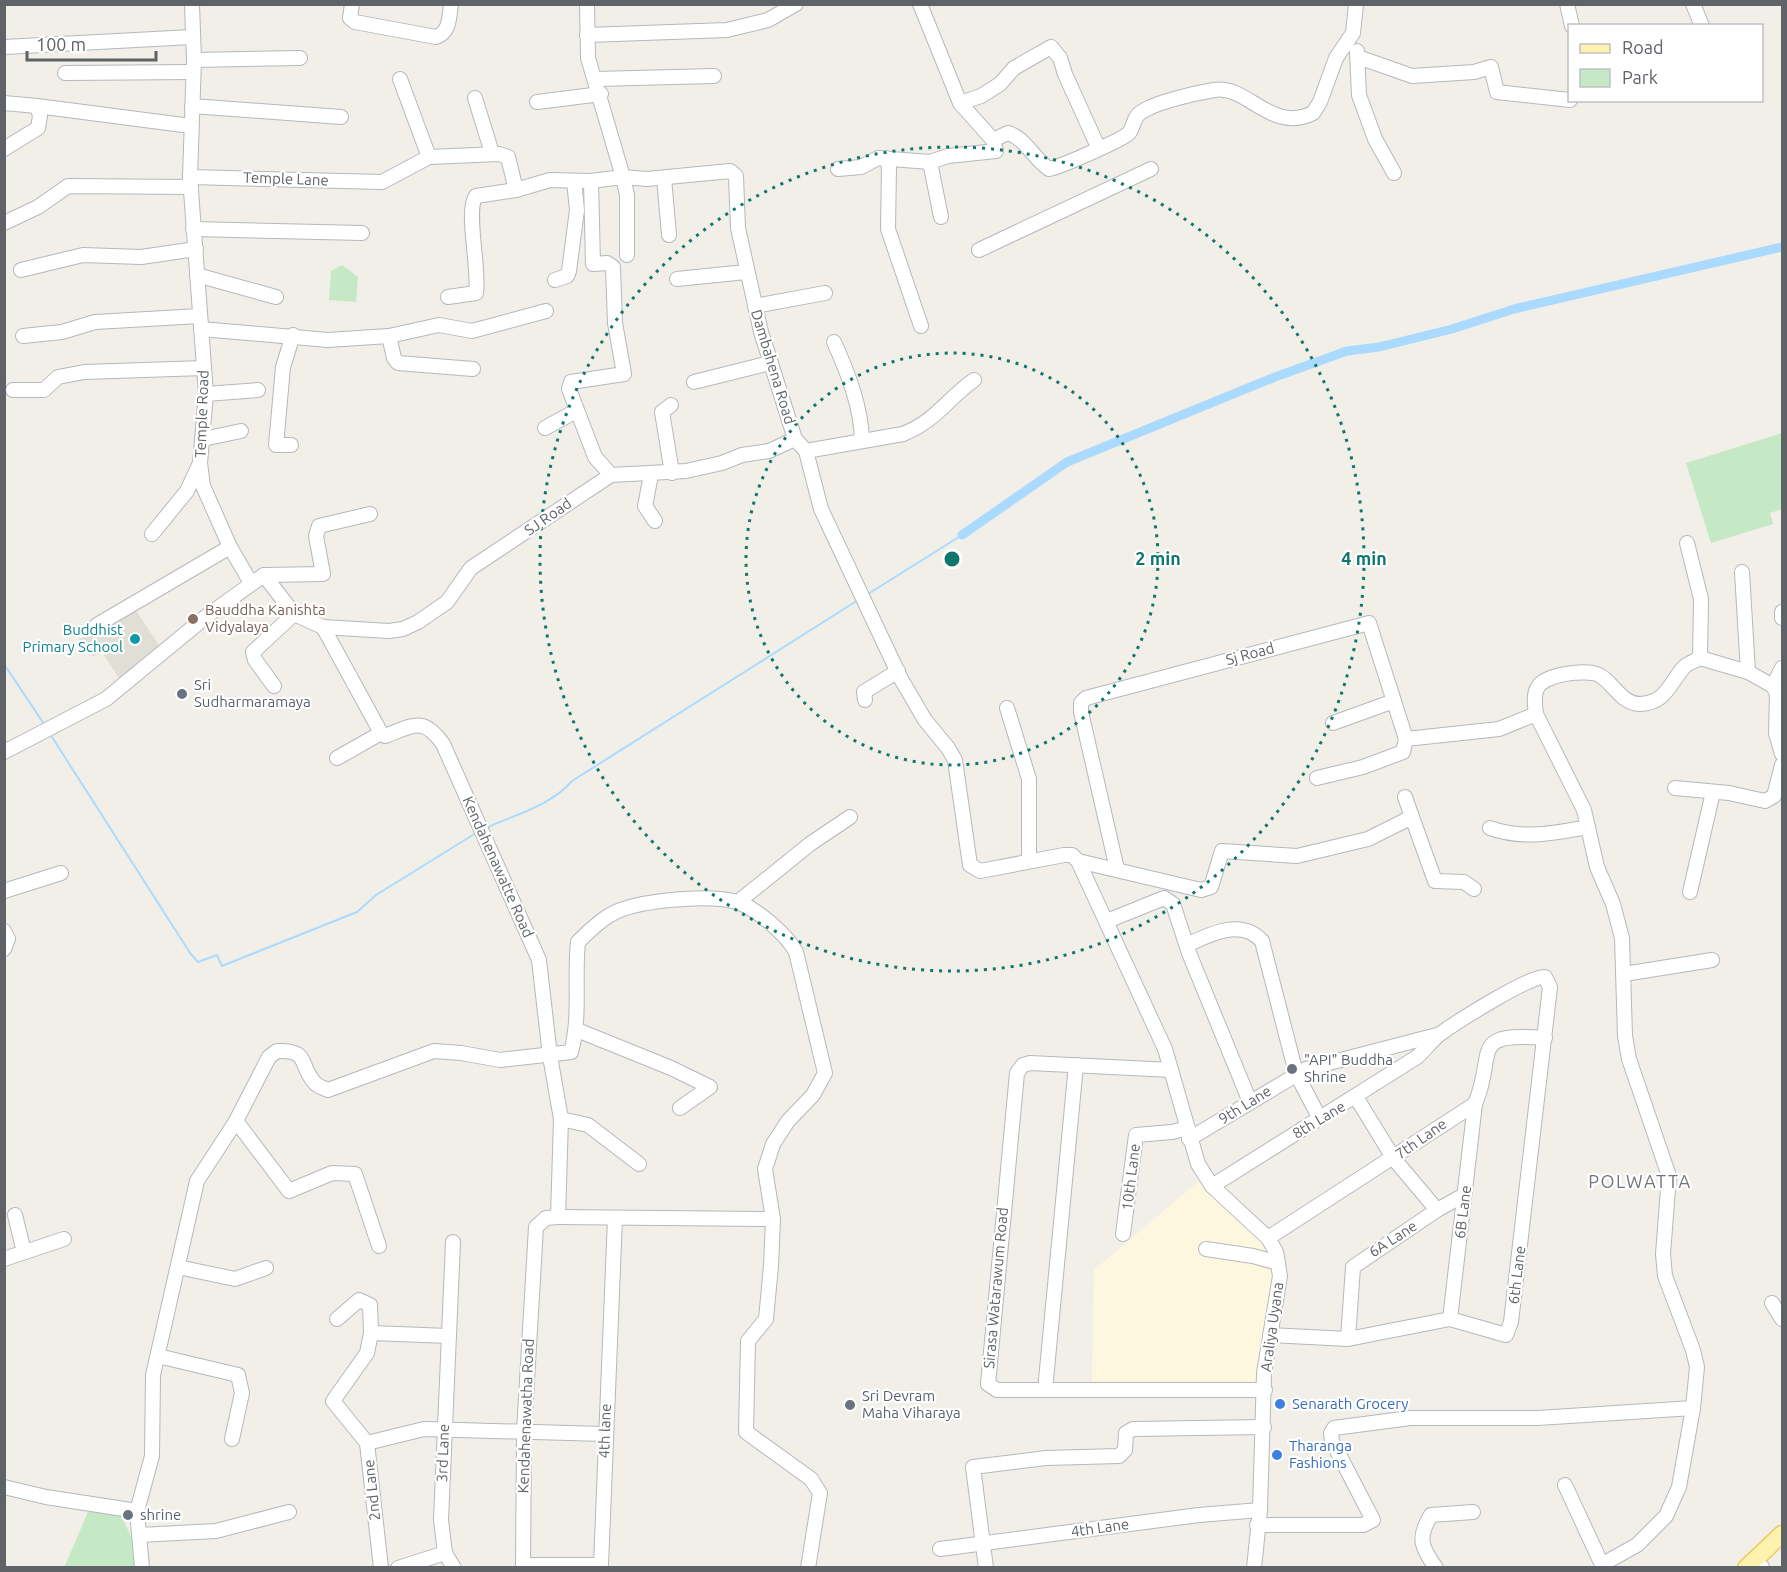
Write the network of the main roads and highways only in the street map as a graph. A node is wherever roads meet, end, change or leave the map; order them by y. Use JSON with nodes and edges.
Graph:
{"nodes":[{"id":1,"x":1782,"y":1534,"type":"edge"},
{"id":2,"x":1782,"y":1548,"type":"edge"},
{"id":3,"x":1762,"y":1567,"type":"edge"},
{"id":4,"x":1746,"y":1568,"type":"edge"}],
"edges":[{"from":1,"to":4,"type":"main road"},
{"from":2,"to":3,"type":"main road"}]}
